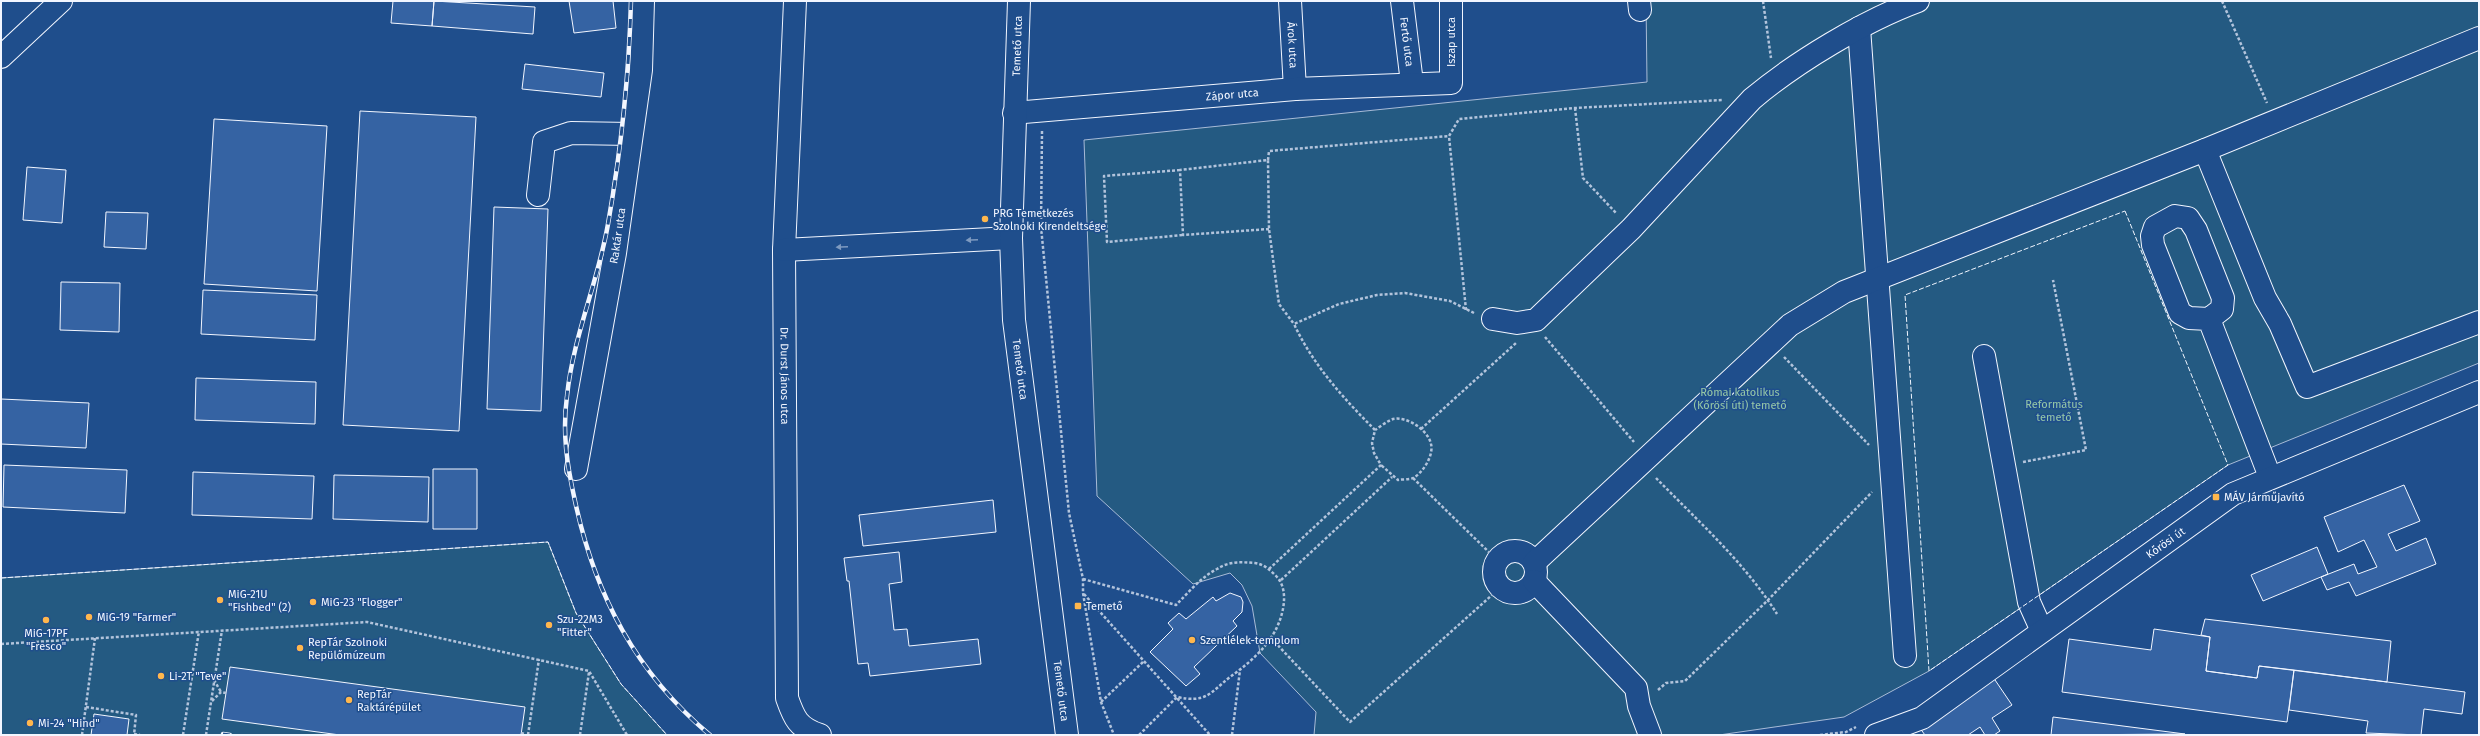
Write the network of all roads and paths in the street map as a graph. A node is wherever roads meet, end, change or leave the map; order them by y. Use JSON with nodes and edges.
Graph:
{"nodes":[{"id":1,"x":61,"y":1,"type":"edge"},
{"id":2,"x":643,"y":1,"type":"edge"},
{"id":3,"x":795,"y":1,"type":"edge"},
{"id":4,"x":1019,"y":1,"type":"edge"},
{"id":5,"x":1290,"y":1,"type":"edge"},
{"id":6,"x":1402,"y":1,"type":"edge"},
{"id":7,"x":1451,"y":1,"type":"edge"},
{"id":8,"x":1763,"y":1,"type":"edge"},
{"id":9,"x":1918,"y":1,"type":"edge"},
{"id":10,"x":2222,"y":1,"type":"edge"},
{"id":11,"x":1898,"y":5,"type":"edge"},
{"id":12,"x":1859,"y":28,"type":"junction"},
{"id":13,"x":2479,"y":38,"type":"edge"},
{"id":14,"x":1,"y":57,"type":"edge"},
{"id":15,"x":1774,"y":80,"type":"junction"},
{"id":16,"x":1412,"y":83,"type":"junction"},
{"id":17,"x":1451,"y":83,"type":"joint"},
{"id":18,"x":1295,"y":89,"type":"junction"},
{"id":19,"x":1752,"y":99,"type":"junction"},
{"id":20,"x":1575,"y":108,"type":"junction"},
{"id":21,"x":1042,"y":111,"type":"junction"},
{"id":22,"x":1014,"y":113,"type":"junction"},
{"id":23,"x":2275,"y":122,"type":"junction"},
{"id":24,"x":631,"y":134,"type":"junction"},
{"id":25,"x":1450,"y":136,"type":"junction"},
{"id":26,"x":2205,"y":150,"type":"junction"},
{"id":27,"x":1268,"y":160,"type":"junction"},
{"id":28,"x":1180,"y":170,"type":"junction"},
{"id":29,"x":538,"y":196,"type":"dead end"},
{"id":30,"x":1269,"y":229,"type":"junction"},
{"id":31,"x":1631,"y":229,"type":"junction"},
{"id":32,"x":1182,"y":235,"type":"junction"},
{"id":33,"x":1011,"y":238,"type":"junction"},
{"id":34,"x":784,"y":250,"type":"junction"},
{"id":35,"x":1879,"y":278,"type":"junction"},
{"id":36,"x":2054,"y":280,"type":"dead end"},
{"id":37,"x":1546,"y":309,"type":"junction"},
{"id":38,"x":1466,"y":310,"type":"junction"},
{"id":39,"x":1493,"y":319,"type":"joint"},
{"id":40,"x":2209,"y":319,"type":"dead end"},
{"id":41,"x":2479,"y":322,"type":"edge"},
{"id":42,"x":1294,"y":324,"type":"junction"},
{"id":43,"x":1518,"y":341,"type":"dead end"},
{"id":44,"x":1771,"y":343,"type":"junction"},
{"id":45,"x":1984,"y":356,"type":"dead end"},
{"id":46,"x":2479,"y":392,"type":"edge"},
{"id":47,"x":1421,"y":428,"type":"junction"},
{"id":48,"x":1375,"y":430,"type":"junction"},
{"id":49,"x":1872,"y":448,"type":"dead end"},
{"id":50,"x":1645,"y":461,"type":"junction"},
{"id":51,"x":1381,"y":465,"type":"junction"},
{"id":52,"x":2005,"y":466,"type":"junction"},
{"id":53,"x":576,"y":469,"type":"dead end"},
{"id":54,"x":1893,"y":470,"type":"junction"},
{"id":55,"x":1392,"y":477,"type":"junction"},
{"id":56,"x":1413,"y":478,"type":"junction"},
{"id":57,"x":2270,"y":478,"type":"junction"},
{"id":58,"x":1498,"y":561,"type":"junction"},
{"id":59,"x":1269,"y":569,"type":"junction"},
{"id":60,"x":1534,"y":572,"type":"junction"},
{"id":61,"x":1083,"y":579,"type":"junction"},
{"id":62,"x":1281,"y":580,"type":"junction"},
{"id":63,"x":1501,"y":587,"type":"junction"},
{"id":64,"x":1083,"y":594,"type":"junction"},
{"id":65,"x":1768,"y":600,"type":"junction"},
{"id":66,"x":1777,"y":614,"type":"dead end"},
{"id":67,"x":222,"y":630,"type":"junction"},
{"id":68,"x":2042,"y":630,"type":"junction"},
{"id":69,"x":199,"y":631,"type":"junction"},
{"id":70,"x":95,"y":638,"type":"junction"},
{"id":71,"x":1271,"y":638,"type":"junction"},
{"id":72,"x":1,"y":644,"type":"edge"},
{"id":73,"x":1905,"y":656,"type":"dead end"},
{"id":74,"x":539,"y":659,"type":"junction"},
{"id":75,"x":1144,"y":661,"type":"junction"},
{"id":76,"x":1240,"y":670,"type":"junction"},
{"id":77,"x":589,"y":671,"type":"junction"},
{"id":78,"x":214,"y":680,"type":"junction"},
{"id":79,"x":221,"y":692,"type":"junction"},
{"id":80,"x":226,"y":693,"type":"dead end"},
{"id":81,"x":1178,"y":697,"type":"junction"},
{"id":82,"x":211,"y":702,"type":"junction"},
{"id":83,"x":1100,"y":702,"type":"junction"},
{"id":84,"x":1640,"y":706,"type":"junction"},
{"id":85,"x":86,"y":707,"type":"junction"},
{"id":86,"x":521,"y":733,"type":"dead end"},
{"id":87,"x":82,"y":735,"type":"edge"},
{"id":88,"x":134,"y":735,"type":"edge"},
{"id":89,"x":140,"y":735,"type":"edge"},
{"id":90,"x":183,"y":735,"type":"edge"},
{"id":91,"x":206,"y":735,"type":"edge"},
{"id":92,"x":526,"y":735,"type":"edge"},
{"id":93,"x":580,"y":735,"type":"edge"},
{"id":94,"x":628,"y":735,"type":"edge"},
{"id":95,"x":820,"y":735,"type":"edge"},
{"id":96,"x":1067,"y":735,"type":"edge"},
{"id":97,"x":1114,"y":735,"type":"edge"},
{"id":98,"x":1139,"y":735,"type":"edge"},
{"id":99,"x":1210,"y":735,"type":"edge"},
{"id":100,"x":1232,"y":735,"type":"edge"},
{"id":101,"x":1650,"y":735,"type":"edge"},
{"id":102,"x":1876,"y":735,"type":"edge"}],
"edges":[{"from":1,"to":14,"type":"street"},
{"from":2,"to":24,"type":"street","name":"Raktár utca"},
{"from":3,"to":34,"type":"street","name":"Dr. Durst János utca"},
{"from":4,"to":22,"type":"street","name":"Temető utca"},
{"from":5,"to":18,"type":"street","name":"Árok utca"},
{"from":6,"to":16,"type":"street","name":"Fertő utca"},
{"from":7,"to":17,"type":"street","name":"Iszap utca"},
{"from":8,"to":15,"type":"path"},
{"from":9,"to":11,"type":"street"},
{"from":10,"to":23,"type":"path"},
{"from":11,"to":12,"type":"street"},
{"from":12,"to":15,"type":"street"},
{"from":12,"to":35,"type":"street"},
{"from":13,"to":23,"type":"street"},
{"from":15,"to":19,"type":"street"},
{"from":16,"to":17,"type":"street","name":"Zápor utca"},
{"from":16,"to":18,"type":"street","name":"Zápor utca"},
{"from":18,"to":21,"type":"street","name":"Zápor utca"},
{"from":19,"to":20,"type":"path"},
{"from":19,"to":31,"type":"street"},
{"from":20,"to":25,"type":"path"},
{"from":20,"to":31,"type":"path"},
{"from":21,"to":22,"type":"street","name":"Zápor utca"},
{"from":21,"to":61,"type":"path"},
{"from":22,"to":33,"type":"street","name":"Temető utca"},
{"from":23,"to":26,"type":"street"},
{"from":24,"to":29,"type":"street"},
{"from":24,"to":53,"type":"street","name":"Raktár utca"},
{"from":25,"to":27,"type":"path"},
{"from":25,"to":38,"type":"path"},
{"from":26,"to":35,"type":"street"},
{"from":26,"to":41,"type":"street"},
{"from":27,"to":28,"type":"path"},
{"from":27,"to":30,"type":"path"},
{"from":28,"to":32,"type":"path"},
{"from":28,"to":32,"type":"path"},
{"from":30,"to":32,"type":"path"},
{"from":30,"to":42,"type":"path"},
{"from":31,"to":37,"type":"street"},
{"from":33,"to":34,"type":"street","one_way":true},
{"from":33,"to":96,"type":"street","name":"Temető utca"},
{"from":34,"to":95,"type":"street","name":"Dr. Durst János utca"},
{"from":35,"to":44,"type":"street"},
{"from":35,"to":54,"type":"street"},
{"from":36,"to":52,"type":"path"},
{"from":37,"to":39,"type":"street"},
{"from":37,"to":50,"type":"path"},
{"from":38,"to":39,"type":"path"},
{"from":38,"to":42,"type":"path"},
{"from":40,"to":57,"type":"street"},
{"from":42,"to":48,"type":"path"},
{"from":43,"to":47,"type":"path"},
{"from":44,"to":49,"type":"path"},
{"from":44,"to":50,"type":"street"},
{"from":45,"to":52,"type":"street"},
{"from":46,"to":57,"type":"street","name":"Kőrösi út"},
{"from":47,"to":48,"type":"path"},
{"from":47,"to":56,"type":"path"},
{"from":48,"to":51,"type":"path"},
{"from":50,"to":60,"type":"street"},
{"from":50,"to":65,"type":"path"},
{"from":51,"to":55,"type":"path"},
{"from":51,"to":59,"type":"path"},
{"from":52,"to":68,"type":"street"},
{"from":54,"to":65,"type":"path"},
{"from":54,"to":73,"type":"street"},
{"from":55,"to":56,"type":"path"},
{"from":55,"to":62,"type":"path"},
{"from":56,"to":58,"type":"path"},
{"from":57,"to":68,"type":"street","name":"Kőrösi út"},
{"from":58,"to":60,"type":"street"},
{"from":58,"to":63,"type":"street"},
{"from":59,"to":61,"type":"path"},
{"from":59,"to":62,"type":"path"},
{"from":60,"to":63,"type":"street"},
{"from":60,"to":84,"type":"street"},
{"from":61,"to":64,"type":"path"},
{"from":62,"to":71,"type":"path"},
{"from":63,"to":71,"type":"path"},
{"from":64,"to":75,"type":"path"},
{"from":64,"to":83,"type":"path"},
{"from":65,"to":66,"type":"path"},
{"from":65,"to":84,"type":"path"},
{"from":67,"to":69,"type":"path"},
{"from":67,"to":74,"type":"path"},
{"from":67,"to":78,"type":"path"},
{"from":68,"to":102,"type":"street","name":"Kőrösi út"},
{"from":69,"to":70,"type":"path"},
{"from":69,"to":90,"type":"path"},
{"from":70,"to":72,"type":"path"},
{"from":70,"to":85,"type":"path"},
{"from":71,"to":76,"type":"path"},
{"from":74,"to":77,"type":"path"},
{"from":74,"to":92,"type":"path"},
{"from":75,"to":81,"type":"path"},
{"from":75,"to":83,"type":"path"},
{"from":76,"to":81,"type":"path"},
{"from":76,"to":100,"type":"path"},
{"from":77,"to":93,"type":"path"},
{"from":77,"to":94,"type":"path"},
{"from":78,"to":79,"type":"path"},
{"from":78,"to":82,"type":"path"},
{"from":79,"to":80,"type":"path"},
{"from":79,"to":82,"type":"path"},
{"from":81,"to":98,"type":"path"},
{"from":81,"to":99,"type":"path"},
{"from":82,"to":91,"type":"path"},
{"from":83,"to":97,"type":"path"},
{"from":84,"to":101,"type":"street"},
{"from":85,"to":87,"type":"path"},
{"from":85,"to":88,"type":"path"},
{"from":86,"to":92,"type":"path"},
{"from":88,"to":89,"type":"path"}]}
